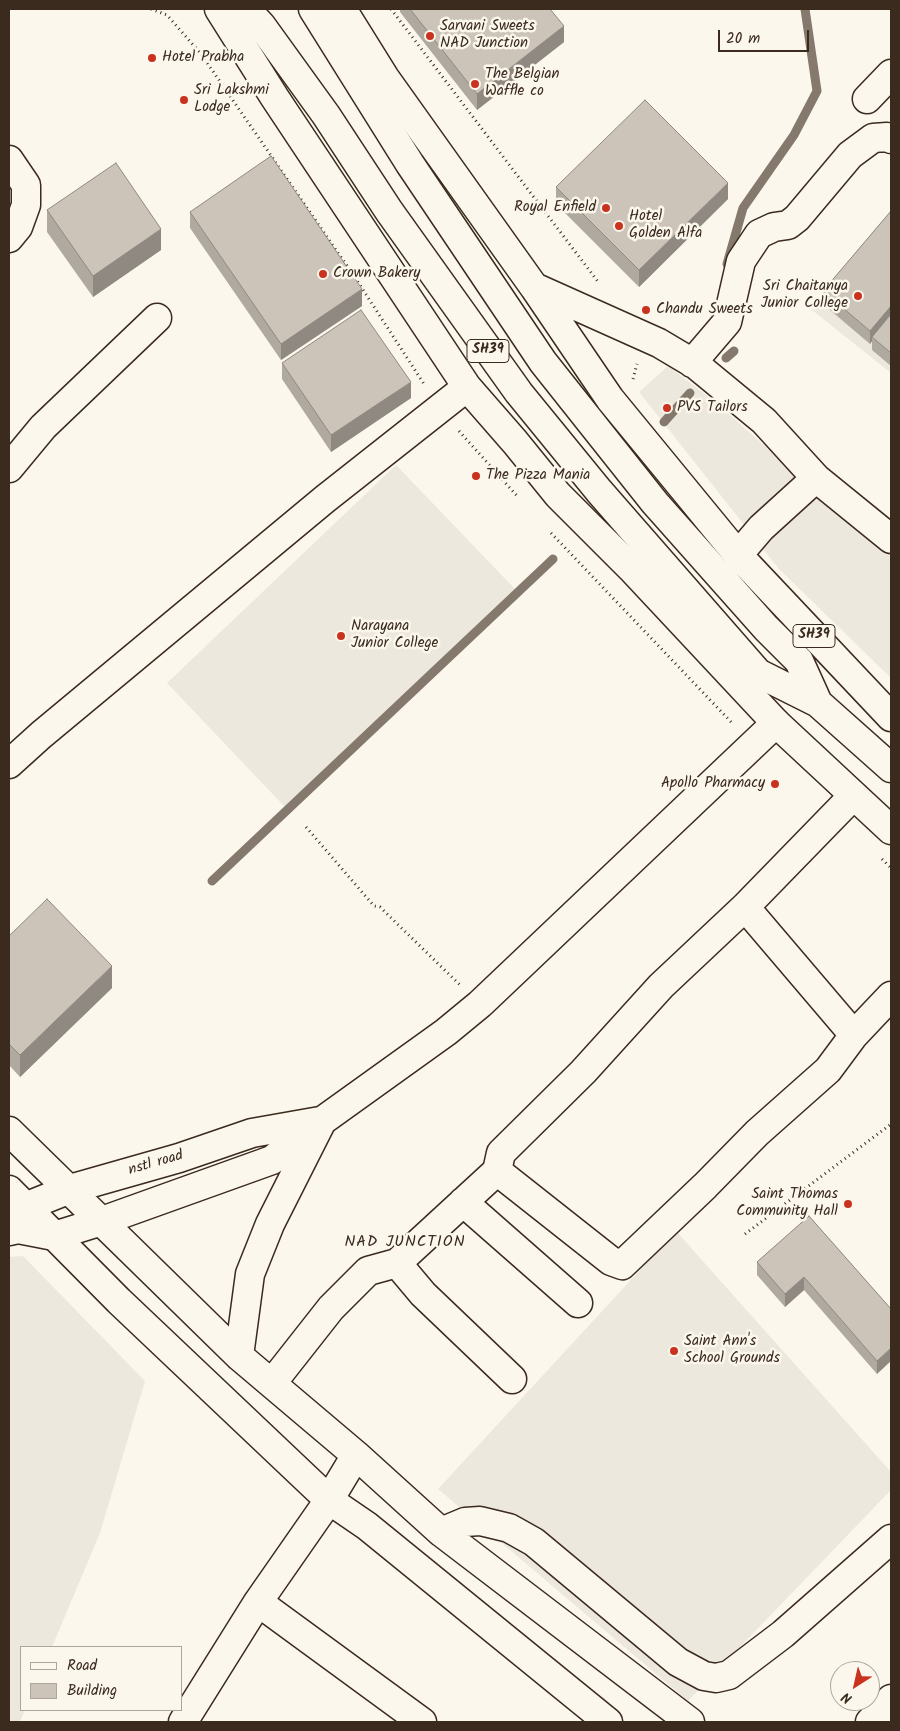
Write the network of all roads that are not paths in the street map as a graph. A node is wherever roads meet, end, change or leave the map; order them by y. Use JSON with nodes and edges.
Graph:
{"nodes":[{"id":1,"x":219,"y":9,"type":"edge"},
{"id":2,"x":246,"y":9,"type":"edge"},
{"id":3,"x":313,"y":9,"type":"edge"},
{"id":4,"x":342,"y":9,"type":"edge"},
{"id":5,"x":891,"y":74,"type":"edge"},
{"id":6,"x":867,"y":100,"type":"dead end"},
{"id":7,"x":891,"y":139,"type":"edge"},
{"id":8,"x":9,"y":160,"type":"edge"},
{"id":9,"x":9,"y":238,"type":"edge"},
{"id":10,"x":534,"y":287,"type":"junction"},
{"id":11,"x":157,"y":318,"type":"dead end"},
{"id":12,"x":692,"y":363,"type":"junction"},
{"id":13,"x":467,"y":387,"type":"junction"},
{"id":14,"x":9,"y":468,"type":"edge"},
{"id":15,"x":816,"y":478,"type":"junction"},
{"id":16,"x":891,"y":539,"type":"edge"},
{"id":17,"x":738,"y":555,"type":"junction"},
{"id":18,"x":818,"y":703,"type":"junction"},
{"id":19,"x":891,"y":717,"type":"edge"},
{"id":20,"x":776,"y":724,"type":"junction"},
{"id":21,"x":9,"y":764,"type":"edge"},
{"id":22,"x":891,"y":768,"type":"edge"},
{"id":23,"x":853,"y":796,"type":"junction"},
{"id":24,"x":891,"y":830,"type":"edge"},
{"id":25,"x":745,"y":907,"type":"junction"},
{"id":26,"x":891,"y":996,"type":"edge"},
{"id":27,"x":854,"y":1035,"type":"junction"},
{"id":28,"x":322,"y":1121,"type":"junction"},
{"id":29,"x":9,"y":1131,"type":"edge"},
{"id":30,"x":497,"y":1170,"type":"junction"},
{"id":31,"x":70,"y":1189,"type":"junction"},
{"id":32,"x":462,"y":1202,"type":"junction"},
{"id":33,"x":15,"y":1214,"type":"edge"},
{"id":34,"x":102,"y":1221,"type":"junction"},
{"id":35,"x":54,"y":1236,"type":"junction"},
{"id":36,"x":397,"y":1263,"type":"junction"},
{"id":37,"x":578,"y":1303,"type":"dead end"},
{"id":38,"x":239,"y":1356,"type":"junction"},
{"id":39,"x":512,"y":1378,"type":"dead end"},
{"id":40,"x":272,"y":1383,"type":"junction"},
{"id":41,"x":356,"y":1455,"type":"junction"},
{"id":42,"x":329,"y":1500,"type":"junction"},
{"id":43,"x":441,"y":1532,"type":"junction"},
{"id":44,"x":891,"y":1539,"type":"edge"},
{"id":45,"x":258,"y":1602,"type":"junction"},
{"id":46,"x":891,"y":1698,"type":"edge"},
{"id":47,"x":183,"y":1722,"type":"edge"},
{"id":48,"x":422,"y":1722,"type":"edge"},
{"id":49,"x":608,"y":1722,"type":"edge"},
{"id":50,"x":690,"y":1722,"type":"edge"},
{"id":51,"x":870,"y":1722,"type":"edge"}],
"edges":[{"from":1,"to":13,"type":"street"},
{"from":2,"to":18,"type":"street","number":"SH39"},
{"from":3,"to":18,"type":"street","number":"SH39"},
{"from":4,"to":10,"type":"street"},
{"from":5,"to":6,"type":"street"},
{"from":7,"to":12,"type":"street"},
{"from":8,"to":9,"type":"street"},
{"from":10,"to":12,"type":"street"},
{"from":10,"to":17,"type":"street"},
{"from":11,"to":14,"type":"street"},
{"from":12,"to":15,"type":"street"},
{"from":13,"to":20,"type":"street"},
{"from":13,"to":21,"type":"street"},
{"from":15,"to":16,"type":"street"},
{"from":15,"to":17,"type":"street"},
{"from":17,"to":19,"type":"street","number":"SH39"},
{"from":18,"to":22,"type":"street"},
{"from":20,"to":23,"type":"street"},
{"from":20,"to":28,"type":"street"},
{"from":23,"to":24,"type":"street"},
{"from":23,"to":25,"type":"street"},
{"from":25,"to":27,"type":"street"},
{"from":25,"to":30,"type":"street"},
{"from":26,"to":27,"type":"street"},
{"from":27,"to":30,"type":"street"},
{"from":28,"to":31,"type":"street","name":"nstl road"},
{"from":28,"to":34,"type":"street"},
{"from":28,"to":38,"type":"street"},
{"from":29,"to":31,"type":"street"},
{"from":30,"to":32,"type":"street"},
{"from":31,"to":33,"type":"street","name":"nstl road"},
{"from":31,"to":34,"type":"street"},
{"from":32,"to":36,"type":"street"},
{"from":32,"to":37,"type":"street"},
{"from":33,"to":35,"type":"street"},
{"from":34,"to":35,"type":"street"},
{"from":34,"to":38,"type":"street"},
{"from":35,"to":42,"type":"street"},
{"from":36,"to":39,"type":"street"},
{"from":36,"to":40,"type":"street"},
{"from":38,"to":40,"type":"street"},
{"from":40,"to":41,"type":"street"},
{"from":41,"to":42,"type":"street"},
{"from":41,"to":43,"type":"street"},
{"from":42,"to":45,"type":"street"},
{"from":42,"to":49,"type":"street"},
{"from":43,"to":44,"type":"street"},
{"from":43,"to":50,"type":"street"},
{"from":45,"to":47,"type":"street"},
{"from":45,"to":48,"type":"street"},
{"from":46,"to":51,"type":"street"}]}
